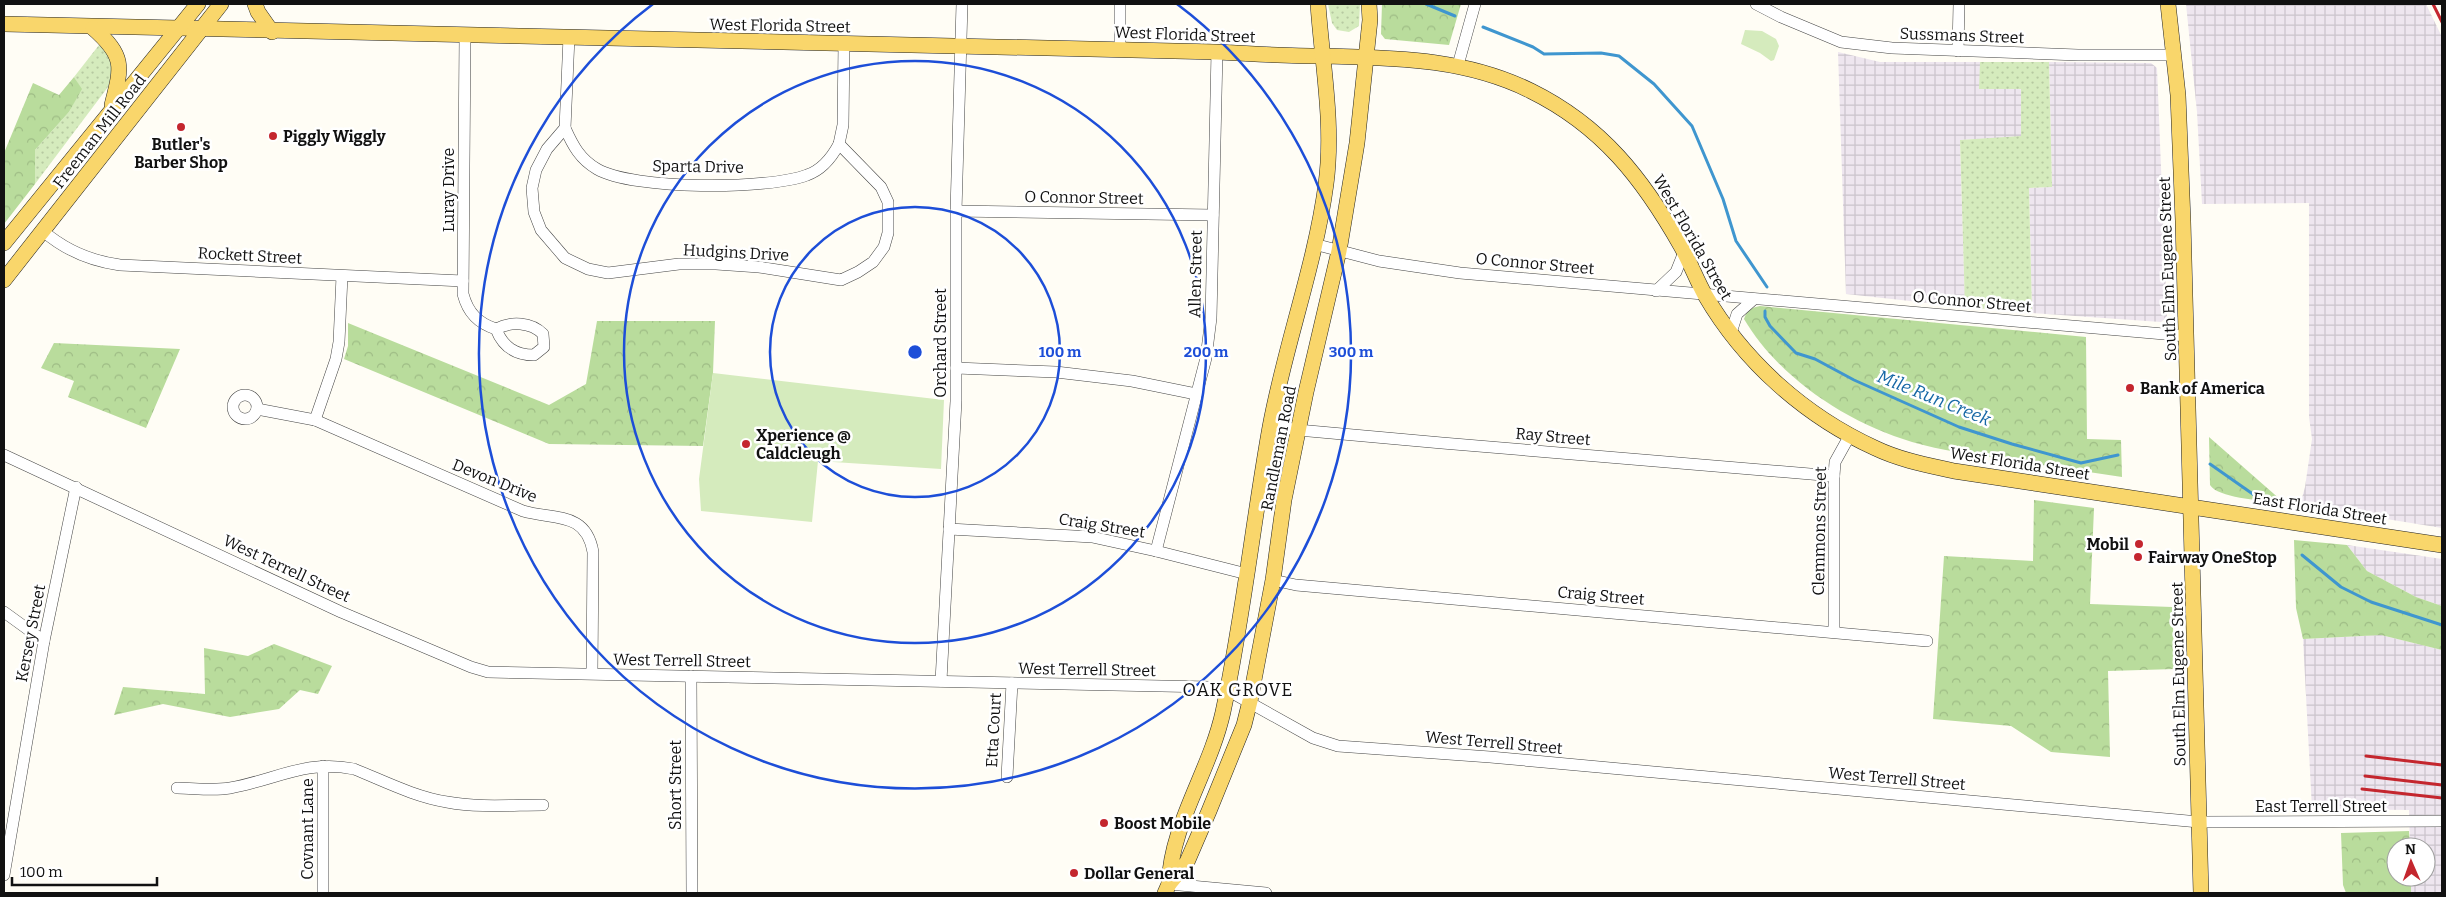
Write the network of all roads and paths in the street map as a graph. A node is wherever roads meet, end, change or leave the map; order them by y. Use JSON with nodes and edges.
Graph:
{"nodes":[{"id":1,"x":198,"y":4,"type":"edge"},
{"id":2,"x":221,"y":4,"type":"edge"},
{"id":3,"x":255,"y":4,"type":"edge"},
{"id":4,"x":962,"y":4,"type":"edge"},
{"id":5,"x":1120,"y":4,"type":"edge"},
{"id":6,"x":1318,"y":4,"type":"edge"},
{"id":7,"x":1369,"y":4,"type":"edge"},
{"id":8,"x":1475,"y":4,"type":"edge"},
{"id":9,"x":1756,"y":4,"type":"edge"},
{"id":10,"x":1959,"y":4,"type":"edge"},
{"id":11,"x":2168,"y":4,"type":"edge"},
{"id":12,"x":4,"y":24,"type":"edge"},
{"id":13,"x":93,"y":28,"type":"junction"},
{"id":14,"x":178,"y":29,"type":"junction"},
{"id":15,"x":200,"y":30,"type":"junction"},
{"id":16,"x":272,"y":32,"type":"junction"},
{"id":17,"x":465,"y":36,"type":"junction"},
{"id":18,"x":569,"y":37,"type":"junction"},
{"id":19,"x":844,"y":44,"type":"junction"},
{"id":20,"x":960,"y":47,"type":"junction"},
{"id":21,"x":1120,"y":50,"type":"junction"},
{"id":22,"x":1217,"y":52,"type":"junction"},
{"id":23,"x":1958,"y":52,"type":"junction"},
{"id":24,"x":2175,"y":55,"type":"junction"},
{"id":25,"x":1322,"y":56,"type":"junction"},
{"id":26,"x":1365,"y":56,"type":"junction"},
{"id":27,"x":1458,"y":65,"type":"junction"},
{"id":28,"x":112,"y":108,"type":"junction"},
{"id":29,"x":565,"y":128,"type":"junction"},
{"id":30,"x":839,"y":144,"type":"junction"},
{"id":31,"x":956,"y":211,"type":"junction"},
{"id":32,"x":1213,"y":215,"type":"junction"},
{"id":33,"x":43,"y":232,"type":"junction"},
{"id":34,"x":4,"y":243,"type":"edge"},
{"id":35,"x":1314,"y":244,"type":"junction"},
{"id":36,"x":1339,"y":251,"type":"junction"},
{"id":37,"x":1684,"y":252,"type":"junction"},
{"id":38,"x":342,"y":276,"type":"junction"},
{"id":39,"x":4,"y":280,"type":"edge"},
{"id":40,"x":463,"y":281,"type":"junction"},
{"id":41,"x":1656,"y":291,"type":"junction"},
{"id":42,"x":1705,"y":295,"type":"junction"},
{"id":43,"x":1754,"y":299,"type":"junction"},
{"id":44,"x":496,"y":329,"type":"dead end"},
{"id":45,"x":1731,"y":333,"type":"junction"},
{"id":46,"x":2187,"y":336,"type":"junction"},
{"id":47,"x":956,"y":368,"type":"junction"},
{"id":48,"x":1196,"y":394,"type":"junction"},
{"id":49,"x":257,"y":409,"type":"dead end"},
{"id":50,"x":315,"y":420,"type":"junction"},
{"id":51,"x":1270,"y":425,"type":"junction"},
{"id":52,"x":1298,"y":430,"type":"junction"},
{"id":53,"x":1850,"y":435,"type":"junction"},
{"id":54,"x":4,"y":455,"type":"edge"},
{"id":55,"x":1834,"y":476,"type":"junction"},
{"id":56,"x":76,"y":487,"type":"junction"},
{"id":57,"x":2192,"y":506,"type":"junction"},
{"id":58,"x":949,"y":529,"type":"junction"},
{"id":59,"x":2442,"y":545,"type":"edge"},
{"id":60,"x":1156,"y":550,"type":"junction"},
{"id":61,"x":1247,"y":574,"type":"junction"},
{"id":62,"x":1273,"y":580,"type":"junction"},
{"id":63,"x":4,"y":612,"type":"edge"},
{"id":64,"x":1834,"y":631,"type":"junction"},
{"id":65,"x":44,"y":641,"type":"junction"},
{"id":66,"x":1928,"y":641,"type":"dead end"},
{"id":67,"x":592,"y":674,"type":"junction"},
{"id":68,"x":691,"y":676,"type":"junction"},
{"id":69,"x":941,"y":681,"type":"junction"},
{"id":70,"x":1012,"y":683,"type":"junction"},
{"id":71,"x":1228,"y":690,"type":"junction"},
{"id":72,"x":1250,"y":701,"type":"junction"},
{"id":73,"x":323,"y":766,"type":"junction"},
{"id":74,"x":1007,"y":777,"type":"dead end"},
{"id":75,"x":177,"y":788,"type":"dead end"},
{"id":76,"x":543,"y":805,"type":"dead end"},
{"id":77,"x":2442,"y":821,"type":"edge"},
{"id":78,"x":2199,"y":822,"type":"junction"},
{"id":79,"x":4,"y":875,"type":"edge"},
{"id":80,"x":1167,"y":889,"type":"edge"},
{"id":81,"x":323,"y":893,"type":"edge"},
{"id":82,"x":692,"y":893,"type":"edge"},
{"id":83,"x":1266,"y":893,"type":"edge"},
{"id":84,"x":2201,"y":893,"type":"edge"}],
"edges":[{"from":1,"to":14,"type":"main road","name":"Freeman Mill Road"},
{"from":2,"to":15,"type":"main road","name":"Freeman Mill Road"},
{"from":3,"to":16,"type":"main road"},
{"from":4,"to":20,"type":"street","name":"Orchard Street"},
{"from":5,"to":21,"type":"street"},
{"from":6,"to":25,"type":"main road","name":"Randleman Road"},
{"from":7,"to":26,"type":"main road","name":"Randleman Road"},
{"from":8,"to":27,"type":"street"},
{"from":9,"to":23,"type":"street","name":"Sussmans Street"},
{"from":10,"to":23,"type":"street"},
{"from":11,"to":24,"type":"main road","name":"South Elm Eugene Street"},
{"from":12,"to":13,"type":"main road","name":"West Florida Street"},
{"from":13,"to":14,"type":"main road","name":"West Florida Street"},
{"from":13,"to":28,"type":"main road"},
{"from":14,"to":15,"type":"main road","name":"West Florida Street"},
{"from":14,"to":28,"type":"main road","name":"Freeman Mill Road"},
{"from":15,"to":16,"type":"main road","name":"West Florida Street"},
{"from":15,"to":33,"type":"main road","name":"Freeman Mill Road"},
{"from":16,"to":17,"type":"main road","name":"West Florida Street"},
{"from":17,"to":18,"type":"main road","name":"West Florida Street"},
{"from":17,"to":40,"type":"street","name":"Luray Drive"},
{"from":18,"to":19,"type":"main road","name":"West Florida Street"},
{"from":18,"to":29,"type":"street"},
{"from":19,"to":20,"type":"main road","name":"West Florida Street"},
{"from":19,"to":30,"type":"street"},
{"from":20,"to":21,"type":"main road","name":"West Florida Street"},
{"from":20,"to":31,"type":"street","name":"Orchard Street"},
{"from":21,"to":22,"type":"main road","name":"West Florida Street"},
{"from":22,"to":25,"type":"main road","name":"West Florida Street"},
{"from":22,"to":32,"type":"street","name":"Allen Street"},
{"from":23,"to":24,"type":"street","name":"Sussmans Street"},
{"from":24,"to":46,"type":"main road","name":"South Elm Eugene Street"},
{"from":25,"to":26,"type":"main road","name":"West Florida Street"},
{"from":25,"to":35,"type":"main road","name":"Randleman Road"},
{"from":26,"to":27,"type":"main road","name":"West Florida Street"},
{"from":26,"to":36,"type":"main road","name":"Randleman Road"},
{"from":27,"to":37,"type":"main road","name":"West Florida Street"},
{"from":28,"to":34,"type":"main road","name":"Freeman Mill Road"},
{"from":29,"to":30,"type":"street","name":"Sparta Drive"},
{"from":29,"to":30,"type":"street","name":"Hudgins Drive"},
{"from":31,"to":32,"type":"street","name":"O Connor Street"},
{"from":31,"to":47,"type":"street","name":"Orchard Street"},
{"from":32,"to":48,"type":"street","name":"Allen Street"},
{"from":33,"to":38,"type":"street","name":"Rockett Street"},
{"from":33,"to":39,"type":"main road","name":"Freeman Mill Road"},
{"from":35,"to":36,"type":"street","name":"O Connor Street"},
{"from":35,"to":51,"type":"main road","name":"Randleman Road"},
{"from":36,"to":41,"type":"street","name":"O Connor Street"},
{"from":36,"to":52,"type":"main road","name":"Randleman Road"},
{"from":37,"to":41,"type":"street"},
{"from":37,"to":42,"type":"main road","name":"West Florida Street"},
{"from":38,"to":40,"type":"street","name":"Rockett Street"},
{"from":38,"to":50,"type":"street"},
{"from":40,"to":44,"type":"street","name":"Luray Drive"},
{"from":41,"to":42,"type":"street","name":"O Connor Street"},
{"from":42,"to":43,"type":"street","name":"O Connor Street"},
{"from":42,"to":45,"type":"main road","name":"West Florida Street"},
{"from":43,"to":45,"type":"street"},
{"from":43,"to":46,"type":"street","name":"O Connor Street"},
{"from":45,"to":53,"type":"main road","name":"West Florida Street"},
{"from":46,"to":57,"type":"main road","name":"South Elm Eugene Street"},
{"from":47,"to":48,"type":"street"},
{"from":47,"to":58,"type":"street","name":"Orchard Street"},
{"from":48,"to":60,"type":"street","name":"Allen Street"},
{"from":49,"to":50,"type":"street","name":"Devon Drive"},
{"from":50,"to":67,"type":"street","name":"Devon Drive"},
{"from":51,"to":52,"type":"street","name":"Ray Street"},
{"from":51,"to":61,"type":"main road","name":"Randleman Road"},
{"from":52,"to":55,"type":"street","name":"Ray Street"},
{"from":52,"to":62,"type":"main road","name":"Randleman Road"},
{"from":53,"to":55,"type":"street","name":"Clemmons Street"},
{"from":53,"to":57,"type":"main road","name":"West Florida Street"},
{"from":54,"to":56,"type":"street","name":"West Terrell Street"},
{"from":55,"to":64,"type":"street","name":"Clemmons Street"},
{"from":56,"to":65,"type":"street","name":"Kersey Street"},
{"from":56,"to":67,"type":"street","name":"West Terrell Street"},
{"from":57,"to":59,"type":"main road","name":"East Florida Street"},
{"from":57,"to":78,"type":"main road","name":"South Elm Eugene Street"},
{"from":58,"to":60,"type":"street","name":"Craig Street"},
{"from":58,"to":69,"type":"street","name":"Orchard Street"},
{"from":60,"to":61,"type":"street","name":"Craig Street"},
{"from":61,"to":71,"type":"main road","name":"Randleman Road"},
{"from":62,"to":64,"type":"street","name":"Craig Street"},
{"from":62,"to":72,"type":"main road","name":"Randleman Road"},
{"from":63,"to":65,"type":"street"},
{"from":64,"to":66,"type":"street","name":"Craig Street"},
{"from":65,"to":79,"type":"street","name":"Kersey Street"},
{"from":67,"to":68,"type":"street","name":"West Terrell Street"},
{"from":68,"to":69,"type":"street","name":"West Terrell Street"},
{"from":68,"to":82,"type":"street","name":"Short Street"},
{"from":69,"to":70,"type":"street","name":"West Terrell Street"},
{"from":70,"to":71,"type":"street","name":"West Terrell Street"},
{"from":70,"to":74,"type":"street","name":"Etta Court"},
{"from":71,"to":72,"type":"street","name":"West Terrell Street"},
{"from":71,"to":80,"type":"main road","name":"Randleman Road"},
{"from":72,"to":78,"type":"street","name":"West Terrell Street"},
{"from":72,"to":80,"type":"main road","name":"Randleman Road"},
{"from":73,"to":75,"type":"street"},
{"from":73,"to":76,"type":"street"},
{"from":73,"to":81,"type":"street","name":"Covnant Lane"},
{"from":77,"to":78,"type":"street","name":"East Terrell Street"},
{"from":78,"to":84,"type":"main road","name":"South Elm Eugene Street"},
{"from":80,"to":83,"type":"street"}]}
